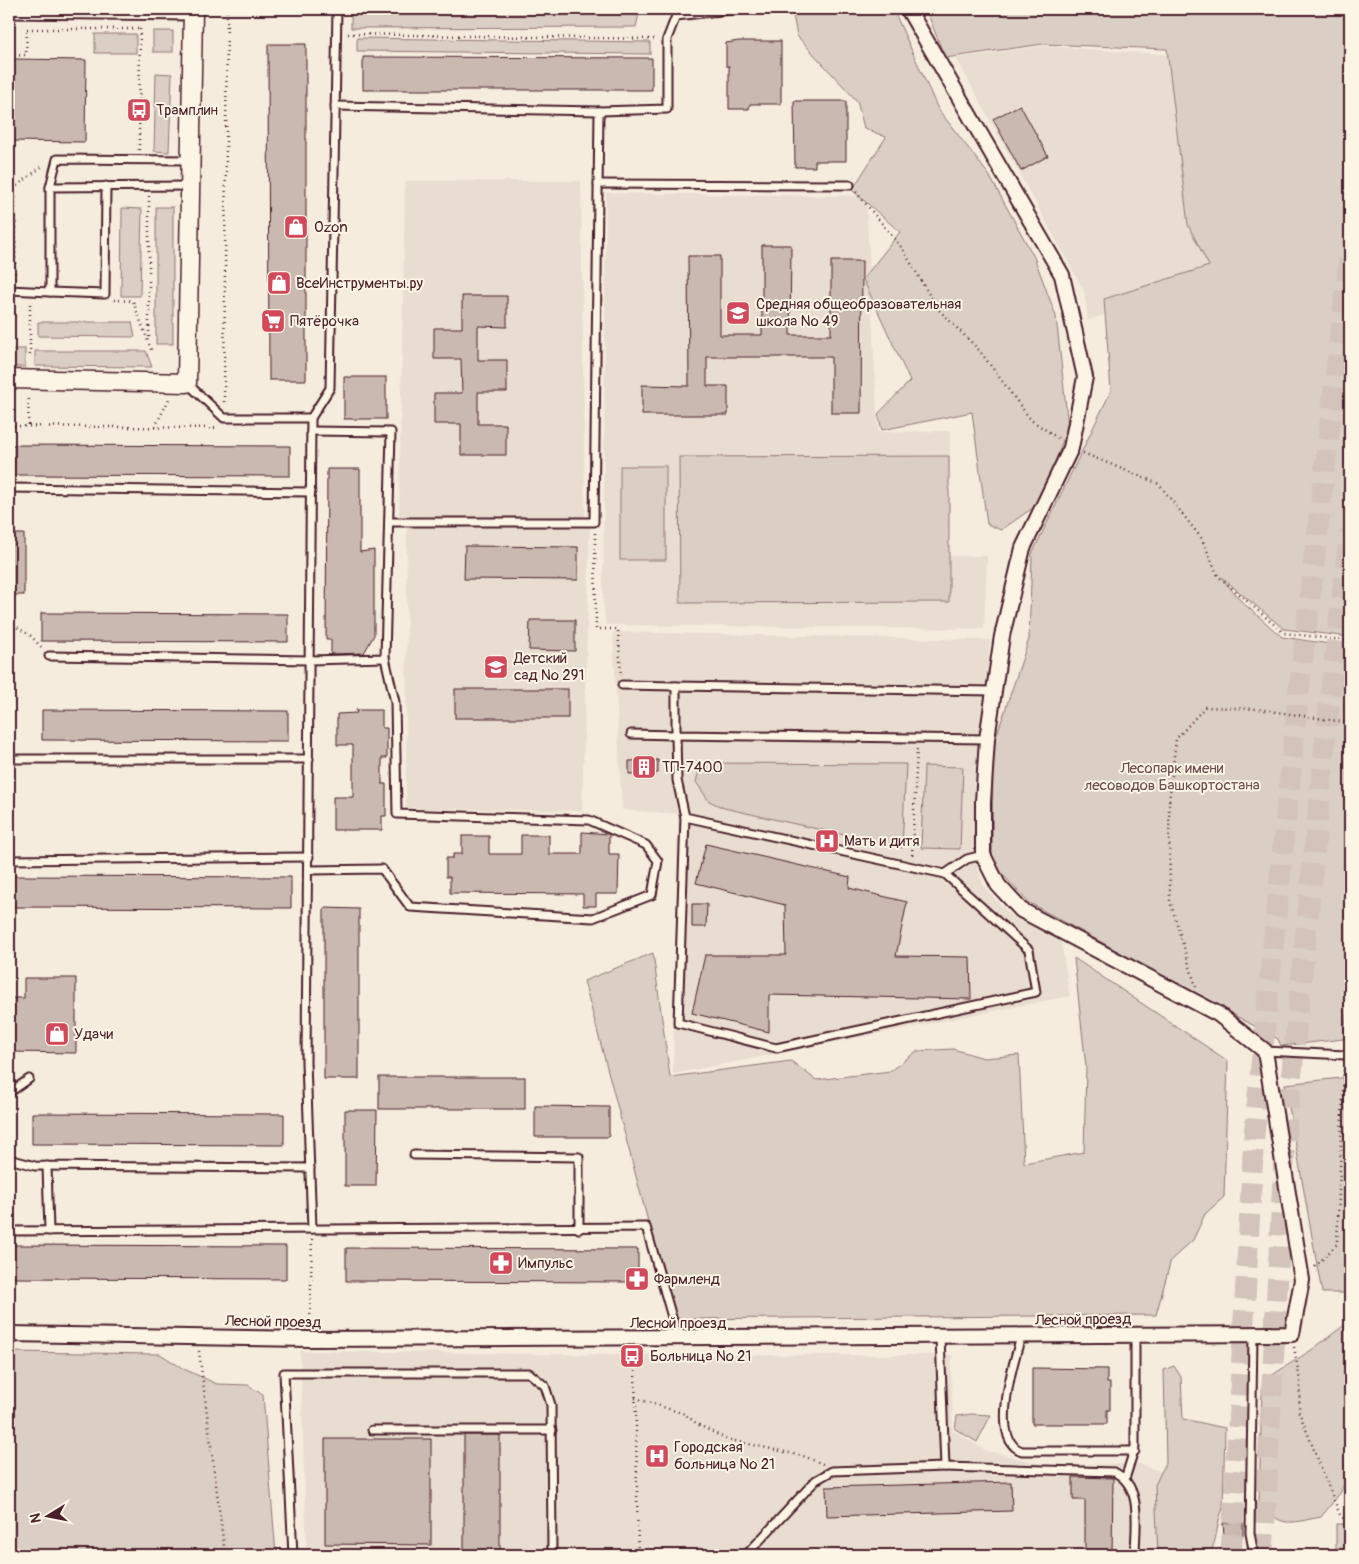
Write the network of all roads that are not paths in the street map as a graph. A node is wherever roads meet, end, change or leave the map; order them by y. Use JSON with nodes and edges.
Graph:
{"nodes":[{"id":1,"x":338,"y":9,"type":"edge"},
{"id":2,"x":739,"y":9,"type":"edge"},
{"id":3,"x":908,"y":9,"type":"edge"},
{"id":4,"x":193,"y":12,"type":"edge"},
{"id":5,"x":676,"y":12,"type":"edge"},
{"id":6,"x":9,"y":14,"type":"edge"},
{"id":7,"x":335,"y":106,"type":"junction"},
{"id":8,"x":599,"y":111,"type":"junction"},
{"id":9,"x":191,"y":160,"type":"junction"},
{"id":10,"x":598,"y":184,"type":"junction"},
{"id":11,"x":850,"y":185,"type":"dead end"},
{"id":12,"x":106,"y":186,"type":"junction"},
{"id":13,"x":190,"y":186,"type":"junction"},
{"id":14,"x":50,"y":187,"type":"junction"},
{"id":15,"x":9,"y":290,"type":"edge"},
{"id":16,"x":50,"y":292,"type":"junction"},
{"id":17,"x":9,"y":379,"type":"edge"},
{"id":18,"x":187,"y":383,"type":"junction"},
{"id":19,"x":311,"y":418,"type":"junction"},
{"id":20,"x":311,"y":431,"type":"junction"},
{"id":21,"x":9,"y":488,"type":"edge"},
{"id":22,"x":311,"y":492,"type":"junction"},
{"id":23,"x":389,"y":522,"type":"junction"},
{"id":24,"x":49,"y":656,"type":"road end"},
{"id":25,"x":385,"y":658,"type":"junction"},
{"id":26,"x":310,"y":660,"type":"junction"},
{"id":27,"x":622,"y":685,"type":"road end"},
{"id":28,"x":676,"y":686,"type":"junction"},
{"id":29,"x":994,"y":691,"type":"junction"},
{"id":30,"x":631,"y":734,"type":"dead end"},
{"id":31,"x":676,"y":735,"type":"junction"},
{"id":32,"x":988,"y":739,"type":"junction"},
{"id":33,"x":9,"y":759,"type":"edge"},
{"id":34,"x":309,"y":759,"type":"junction"},
{"id":35,"x":685,"y":817,"type":"junction"},
{"id":36,"x":983,"y":855,"type":"junction"},
{"id":37,"x":309,"y":857,"type":"junction"},
{"id":38,"x":9,"y":860,"type":"edge"},
{"id":39,"x":309,"y":870,"type":"junction"},
{"id":40,"x":945,"y":874,"type":"junction"},
{"id":41,"x":1265,"y":1051,"type":"junction"},
{"id":42,"x":1344,"y":1055,"type":"road end"},
{"id":43,"x":29,"y":1080,"type":"dead end"},
{"id":44,"x":9,"y":1093,"type":"edge"},
{"id":45,"x":414,"y":1155,"type":"dead end"},
{"id":46,"x":9,"y":1160,"type":"edge"},
{"id":47,"x":47,"y":1166,"type":"junction"},
{"id":48,"x":310,"y":1168,"type":"junction"},
{"id":49,"x":579,"y":1229,"type":"junction"},
{"id":50,"x":312,"y":1230,"type":"junction"},
{"id":51,"x":9,"y":1231,"type":"edge"},
{"id":52,"x":48,"y":1231,"type":"junction"},
{"id":53,"x":9,"y":1334,"type":"edge"},
{"id":54,"x":1253,"y":1335,"type":"junction"},
{"id":55,"x":1135,"y":1336,"type":"junction"},
{"id":56,"x":940,"y":1337,"type":"junction"},
{"id":57,"x":1021,"y":1337,"type":"junction"},
{"id":58,"x":678,"y":1339,"type":"junction"},
{"id":59,"x":372,"y":1430,"type":"dead end"},
{"id":60,"x":552,"y":1430,"type":"junction"},
{"id":61,"x":1134,"y":1451,"type":"junction"},
{"id":62,"x":945,"y":1467,"type":"junction"},
{"id":63,"x":1125,"y":1478,"type":"junction"},
{"id":64,"x":293,"y":1555,"type":"edge"},
{"id":65,"x":552,"y":1555,"type":"edge"},
{"id":66,"x":746,"y":1555,"type":"edge"},
{"id":67,"x":1136,"y":1555,"type":"edge"},
{"id":68,"x":1254,"y":1555,"type":"edge"}],
"edges":[{"from":1,"to":7,"type":"lane"},
{"from":2,"to":5,"type":"lane"},
{"from":3,"to":29,"type":"street"},
{"from":4,"to":6,"type":"lane"},
{"from":4,"to":9,"type":"street"},
{"from":5,"to":8,"type":"lane"},
{"from":7,"to":8,"type":"lane"},
{"from":7,"to":19,"type":"lane"},
{"from":8,"to":10,"type":"lane"},
{"from":9,"to":13,"type":"street"},
{"from":9,"to":14,"type":"lane"},
{"from":10,"to":11,"type":"lane"},
{"from":10,"to":23,"type":"lane"},
{"from":12,"to":13,"type":"lane"},
{"from":12,"to":14,"type":"lane"},
{"from":12,"to":16,"type":"lane"},
{"from":13,"to":18,"type":"street"},
{"from":14,"to":16,"type":"lane"},
{"from":15,"to":16,"type":"lane"},
{"from":17,"to":18,"type":"street"},
{"from":18,"to":19,"type":"lane"},
{"from":19,"to":20,"type":"lane"},
{"from":20,"to":22,"type":"lane"},
{"from":20,"to":23,"type":"lane"},
{"from":21,"to":22,"type":"lane"},
{"from":22,"to":26,"type":"lane"},
{"from":23,"to":25,"type":"lane"},
{"from":24,"to":26,"type":"lane"},
{"from":25,"to":26,"type":"lane"},
{"from":25,"to":39,"type":"lane"},
{"from":26,"to":34,"type":"lane"},
{"from":27,"to":28,"type":"lane"},
{"from":28,"to":29,"type":"lane"},
{"from":28,"to":31,"type":"lane"},
{"from":29,"to":32,"type":"street"},
{"from":30,"to":31,"type":"lane"},
{"from":31,"to":32,"type":"lane"},
{"from":31,"to":35,"type":"lane"},
{"from":32,"to":36,"type":"street"},
{"from":33,"to":34,"type":"lane"},
{"from":34,"to":37,"type":"lane"},
{"from":35,"to":40,"type":"lane"},
{"from":35,"to":40,"type":"lane"},
{"from":36,"to":40,"type":"lane"},
{"from":36,"to":41,"type":"street"},
{"from":37,"to":38,"type":"lane"},
{"from":37,"to":39,"type":"lane"},
{"from":39,"to":48,"type":"lane"},
{"from":41,"to":42,"type":"lane"},
{"from":41,"to":54,"type":"street","name":"Лесной проезд"},
{"from":43,"to":44,"type":"lane"},
{"from":45,"to":49,"type":"lane"},
{"from":46,"to":47,"type":"lane"},
{"from":47,"to":48,"type":"lane"},
{"from":47,"to":52,"type":"lane"},
{"from":48,"to":50,"type":"lane"},
{"from":49,"to":50,"type":"lane"},
{"from":49,"to":58,"type":"lane"},
{"from":50,"to":52,"type":"lane"},
{"from":51,"to":52,"type":"lane"},
{"from":53,"to":58,"type":"street","name":"Лесной проезд"},
{"from":54,"to":55,"type":"street","name":"Лесной проезд"},
{"from":54,"to":68,"type":"lane"},
{"from":55,"to":57,"type":"street","name":"Лесной проезд"},
{"from":55,"to":61,"type":"lane"},
{"from":56,"to":57,"type":"street","name":"Лесной проезд"},
{"from":56,"to":58,"type":"street","name":"Лесной проезд"},
{"from":56,"to":62,"type":"lane"},
{"from":57,"to":61,"type":"lane"},
{"from":59,"to":60,"type":"lane"},
{"from":60,"to":64,"type":"lane"},
{"from":60,"to":65,"type":"lane"},
{"from":61,"to":63,"type":"lane"},
{"from":62,"to":63,"type":"lane"},
{"from":62,"to":66,"type":"lane"},
{"from":63,"to":67,"type":"lane"}]}
